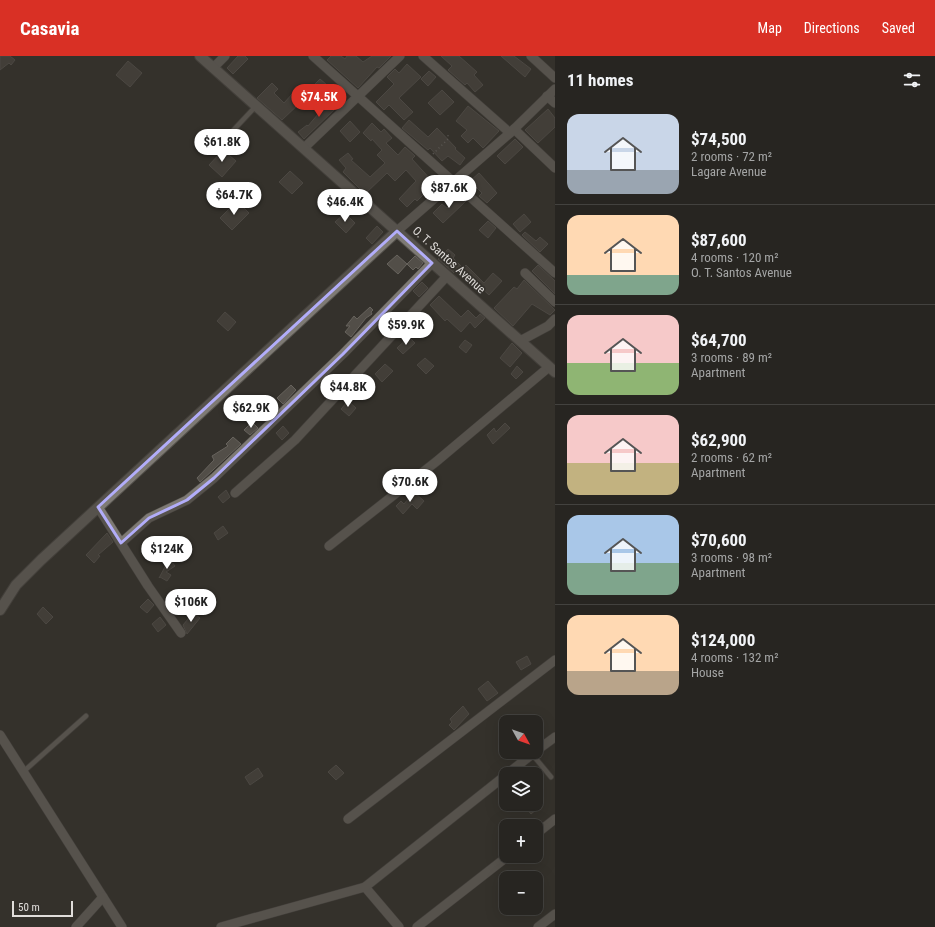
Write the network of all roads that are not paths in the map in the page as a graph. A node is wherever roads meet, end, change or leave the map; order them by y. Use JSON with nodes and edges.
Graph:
{"nodes":[{"id":1,"x":200,"y":56,"type":"edge"},
{"id":2,"x":225,"y":56,"type":"edge"},
{"id":3,"x":313,"y":56,"type":"edge"},
{"id":4,"x":400,"y":56,"type":"edge"},
{"id":5,"x":423,"y":56,"type":"edge"},
{"id":6,"x":531,"y":56,"type":"edge"},
{"id":7,"x":214,"y":68,"type":"junction"},
{"id":8,"x":555,"y":78,"type":"edge"},
{"id":9,"x":555,"y":89,"type":"edge"},
{"id":10,"x":548,"y":96,"type":"junction"},
{"id":11,"x":358,"y":97,"type":"junction"},
{"id":12,"x":555,"y":103,"type":"edge"},
{"id":13,"x":256,"y":106,"type":"junction"},
{"id":14,"x":512,"y":131,"type":"junction"},
{"id":15,"x":226,"y":138,"type":"dead end"},
{"id":16,"x":304,"y":148,"type":"junction"},
{"id":17,"x":555,"y":168,"type":"edge"},
{"id":18,"x":453,"y":183,"type":"junction"},
{"id":19,"x":397,"y":231,"type":"junction"},
{"id":20,"x":432,"y":263,"type":"junction"},
{"id":21,"x":525,"y":273,"type":"dead end"},
{"id":22,"x":555,"y":274,"type":"edge"},
{"id":23,"x":447,"y":276,"type":"junction"},
{"id":24,"x":555,"y":302,"type":"edge"},
{"id":25,"x":555,"y":319,"type":"edge"},
{"id":26,"x":520,"y":341,"type":"junction"},
{"id":27,"x":552,"y":370,"type":"edge"},
{"id":28,"x":235,"y":493,"type":"dead end"},
{"id":29,"x":98,"y":507,"type":"junction"},
{"id":30,"x":121,"y":542,"type":"junction"},
{"id":31,"x":329,"y":546,"type":"dead end"},
{"id":32,"x":0,"y":610,"type":"edge"},
{"id":33,"x":181,"y":634,"type":"dead end"},
{"id":34,"x":555,"y":660,"type":"edge"},
{"id":35,"x":86,"y":716,"type":"dead end"},
{"id":36,"x":0,"y":735,"type":"edge"},
{"id":37,"x":555,"y":737,"type":"edge"},
{"id":38,"x":543,"y":746,"type":"edge"},
{"id":39,"x":4,"y":747,"type":"edge"},
{"id":40,"x":525,"y":759,"type":"edge"},
{"id":41,"x":539,"y":759,"type":"edge"},
{"id":42,"x":516,"y":767,"type":"edge"},
{"id":43,"x":23,"y":772,"type":"junction"},
{"id":44,"x":551,"y":777,"type":"dead end"},
{"id":45,"x":499,"y":780,"type":"edge"},
{"id":46,"x":348,"y":819,"type":"dead end"},
{"id":47,"x":555,"y":819,"type":"edge"},
{"id":48,"x":543,"y":828,"type":"edge"},
{"id":49,"x":499,"y":863,"type":"edge"},
{"id":50,"x":365,"y":887,"type":"junction"},
{"id":51,"x":103,"y":897,"type":"junction"},
{"id":52,"x":555,"y":914,"type":"edge"},
{"id":53,"x":76,"y":927,"type":"edge"},
{"id":54,"x":122,"y":927,"type":"edge"},
{"id":55,"x":221,"y":927,"type":"edge"},
{"id":56,"x":399,"y":927,"type":"edge"},
{"id":57,"x":417,"y":927,"type":"edge"},
{"id":58,"x":538,"y":927,"type":"edge"}],
"edges":[{"from":1,"to":7,"type":"street","name":"O. T. Santos Avenue"},
{"from":2,"to":7,"type":"street"},
{"from":3,"to":11,"type":"street"},
{"from":4,"to":11,"type":"street"},
{"from":5,"to":14,"type":"street"},
{"from":6,"to":8,"type":"street"},
{"from":7,"to":13,"type":"street","name":"O. T. Santos Avenue"},
{"from":9,"to":10,"type":"street"},
{"from":10,"to":12,"type":"street"},
{"from":10,"to":14,"type":"street"},
{"from":11,"to":16,"type":"street"},
{"from":11,"to":18,"type":"street"},
{"from":13,"to":15,"type":"lane"},
{"from":13,"to":16,"type":"street","name":"O. T. Santos Avenue"},
{"from":14,"to":17,"type":"street"},
{"from":14,"to":18,"type":"street"},
{"from":16,"to":19,"type":"street","name":"O. T. Santos Avenue"},
{"from":18,"to":19,"type":"street"},
{"from":18,"to":22,"type":"street"},
{"from":19,"to":20,"type":"street","name":"O. T. Santos Avenue"},
{"from":19,"to":29,"type":"street"},
{"from":20,"to":23,"type":"street","name":"O. T. Santos Avenue"},
{"from":20,"to":30,"type":"street"},
{"from":21,"to":24,"type":"street"},
{"from":23,"to":26,"type":"street","name":"O. T. Santos Avenue"},
{"from":23,"to":28,"type":"street"},
{"from":25,"to":26,"type":"street"},
{"from":26,"to":27,"type":"street","name":"O. T. Santos Avenue"},
{"from":27,"to":31,"type":"street"},
{"from":29,"to":30,"type":"street"},
{"from":29,"to":32,"type":"street"},
{"from":30,"to":33,"type":"street"},
{"from":34,"to":46,"type":"street"},
{"from":35,"to":43,"type":"lane"},
{"from":36,"to":39,"type":"street"},
{"from":37,"to":38,"type":"street"},
{"from":39,"to":43,"type":"street"},
{"from":40,"to":42,"type":"street"},
{"from":41,"to":44,"type":"lane"},
{"from":43,"to":51,"type":"street"},
{"from":45,"to":50,"type":"street"},
{"from":47,"to":48,"type":"street"},
{"from":49,"to":57,"type":"street"},
{"from":50,"to":55,"type":"street"},
{"from":50,"to":56,"type":"street"},
{"from":51,"to":53,"type":"street"},
{"from":51,"to":54,"type":"street"},
{"from":52,"to":58,"type":"street"}]}
